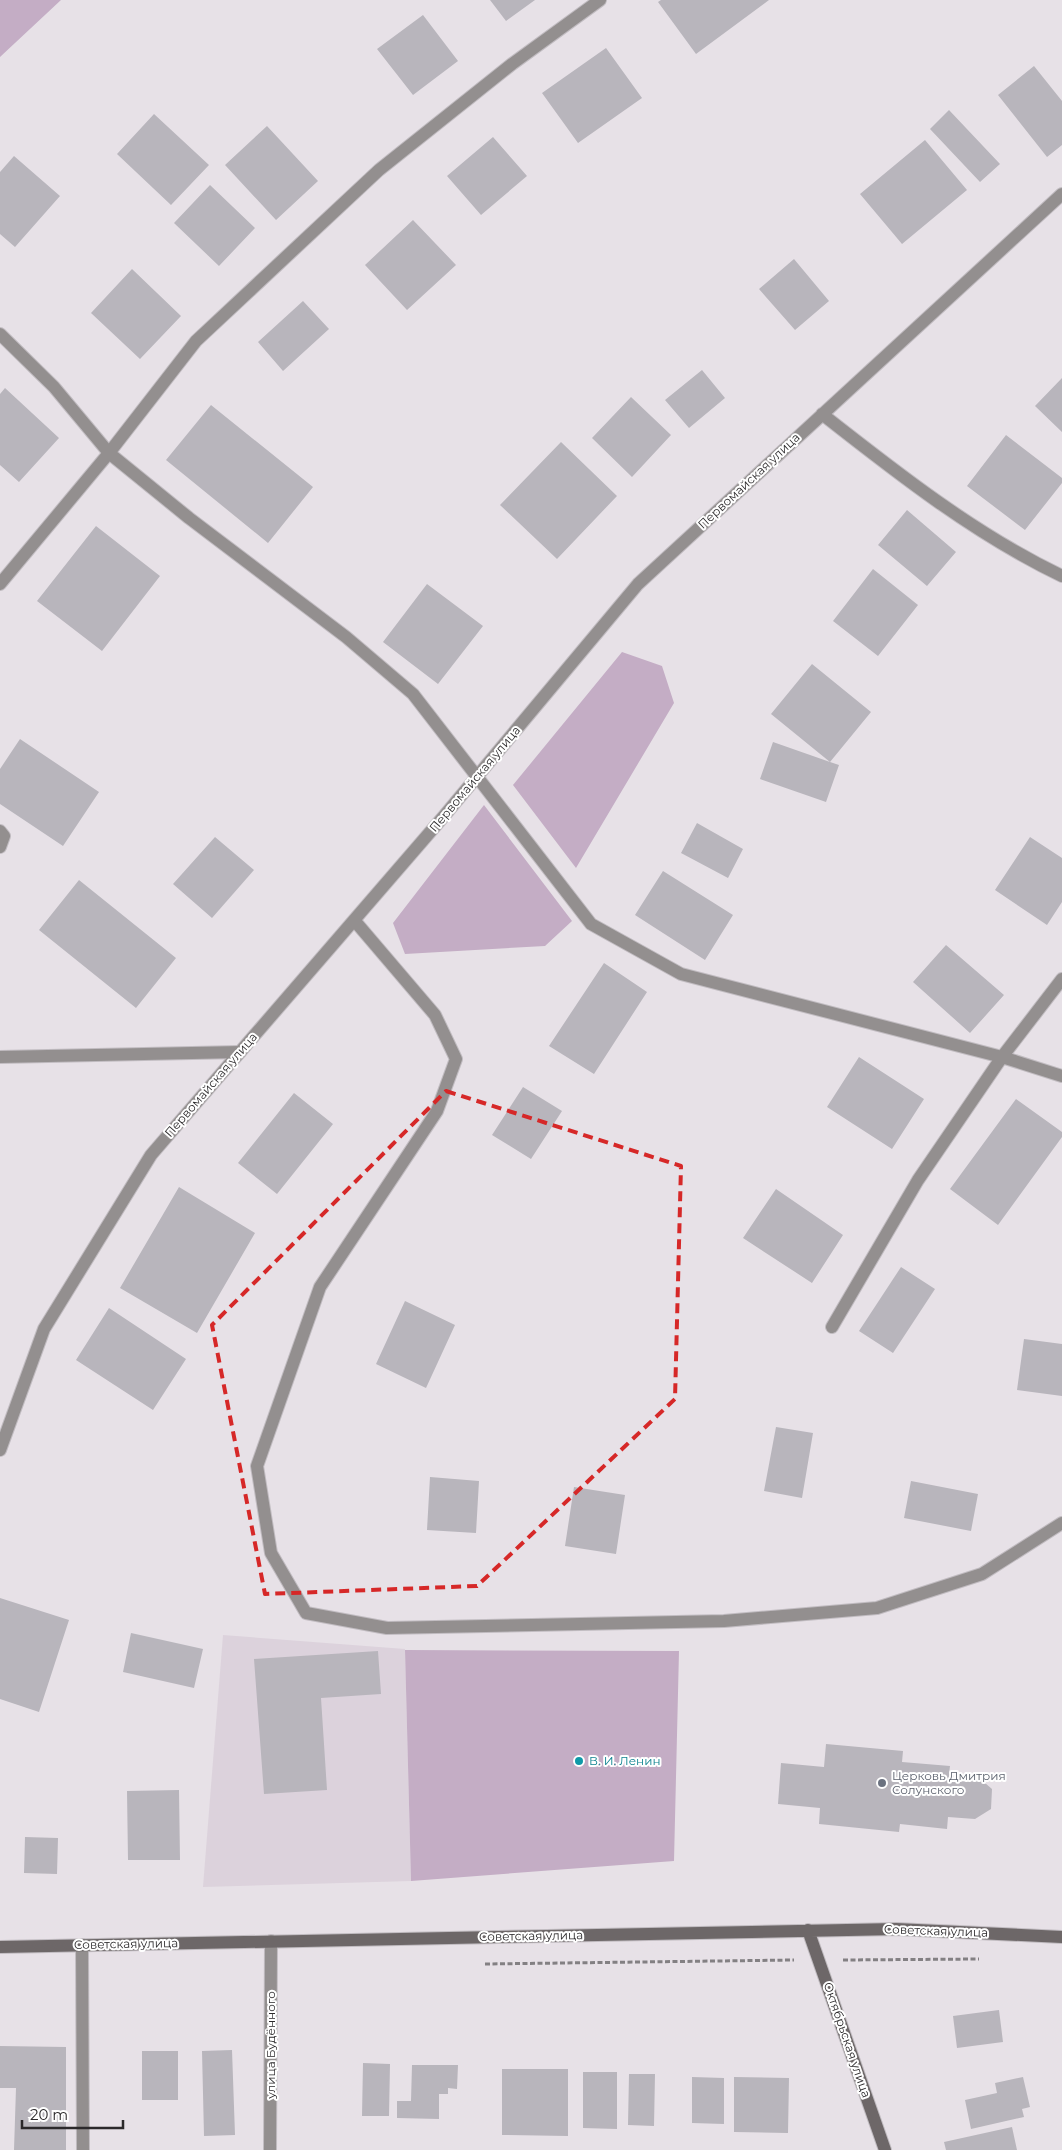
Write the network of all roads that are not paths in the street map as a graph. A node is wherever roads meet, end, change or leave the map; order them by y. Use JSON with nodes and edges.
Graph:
{"nodes":[{"id":1,"x":600,"y":0,"type":"edge"},
{"id":2,"x":1062,"y":194,"type":"edge"},
{"id":3,"x":0,"y":334,"type":"edge"},
{"id":4,"x":822,"y":414,"type":"junction"},
{"id":5,"x":109,"y":453,"type":"junction"},
{"id":6,"x":1062,"y":576,"type":"edge"},
{"id":7,"x":0,"y":584,"type":"edge"},
{"id":8,"x":478,"y":776,"type":"junction"},
{"id":9,"x":0,"y":831,"type":"edge"},
{"id":10,"x":0,"y":847,"type":"edge"},
{"id":11,"x":354,"y":920,"type":"junction"},
{"id":12,"x":1062,"y":978,"type":"edge"},
{"id":13,"x":240,"y":1052,"type":"junction"},
{"id":14,"x":0,"y":1057,"type":"edge"},
{"id":15,"x":1002,"y":1057,"type":"junction"},
{"id":16,"x":1062,"y":1076,"type":"edge"},
{"id":17,"x":832,"y":1327,"type":"dead end"},
{"id":18,"x":0,"y":1450,"type":"edge"},
{"id":19,"x":1062,"y":1523,"type":"edge"},
{"id":20,"x":808,"y":1930,"type":"junction"},
{"id":21,"x":1062,"y":1937,"type":"edge"},
{"id":22,"x":271,"y":1941,"type":"junction"},
{"id":23,"x":82,"y":1945,"type":"junction"},
{"id":24,"x":0,"y":1947,"type":"edge"},
{"id":25,"x":83,"y":2150,"type":"edge"},
{"id":26,"x":270,"y":2150,"type":"edge"},
{"id":27,"x":885,"y":2150,"type":"edge"}],
"edges":[{"from":1,"to":5,"type":"street"},
{"from":2,"to":4,"type":"street","name":"Первомайская улица"},
{"from":3,"to":5,"type":"street"},
{"from":4,"to":6,"type":"street"},
{"from":4,"to":8,"type":"street","name":"Первомайская улица"},
{"from":5,"to":7,"type":"street"},
{"from":5,"to":8,"type":"street"},
{"from":8,"to":11,"type":"street","name":"Первомайская улица"},
{"from":8,"to":15,"type":"street"},
{"from":9,"to":10,"type":"street"},
{"from":11,"to":13,"type":"street","name":"Первомайская улица"},
{"from":11,"to":19,"type":"street"},
{"from":12,"to":15,"type":"street"},
{"from":13,"to":14,"type":"street"},
{"from":13,"to":18,"type":"street","name":"Первомайская улица"},
{"from":15,"to":16,"type":"street"},
{"from":15,"to":17,"type":"street"},
{"from":20,"to":21,"type":"main road","name":"Советская улица"},
{"from":20,"to":22,"type":"main road","name":"Советская улица"},
{"from":20,"to":27,"type":"main road","name":"Октябрьская улица"},
{"from":22,"to":23,"type":"main road","name":"Советская улица"},
{"from":22,"to":26,"type":"street","name":"улица Будённого"},
{"from":23,"to":24,"type":"main road","name":"Советская улица"},
{"from":23,"to":25,"type":"street"}]}
